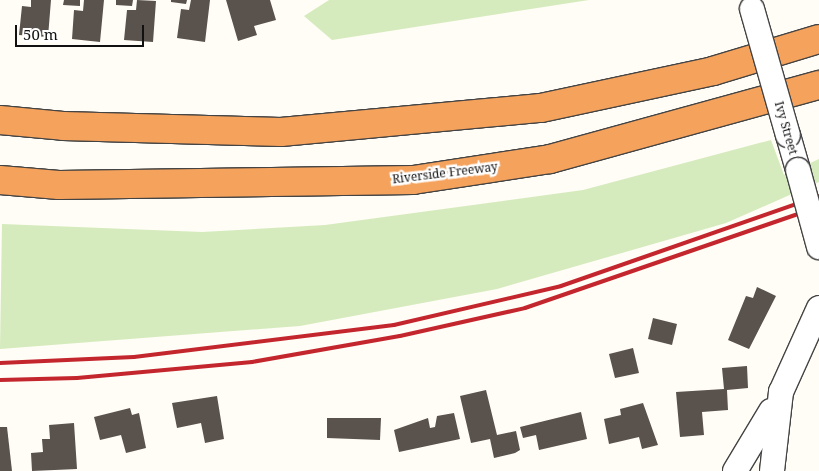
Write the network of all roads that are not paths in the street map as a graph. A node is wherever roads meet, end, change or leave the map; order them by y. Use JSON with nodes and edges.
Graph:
{"nodes":[{"id":1,"x":752,"y":5,"type":"edge"},
{"id":2,"x":819,"y":39,"type":"edge"},
{"id":3,"x":819,"y":84,"type":"edge"},
{"id":4,"x":0,"y":120,"type":"edge"},
{"id":5,"x":0,"y":180,"type":"edge"},
{"id":6,"x":819,"y":247,"type":"edge"},
{"id":7,"x":819,"y":308,"type":"edge"},
{"id":8,"x":781,"y":392,"type":"junction"},
{"id":9,"x":735,"y":471,"type":"edge"},
{"id":10,"x":772,"y":471,"type":"edge"}],
"edges":[{"from":1,"to":6,"type":"street","name":"Ivy Street","bridge":true},
{"from":2,"to":4,"type":"highway"},
{"from":3,"to":5,"type":"highway","name":"Riverside Freeway"},
{"from":7,"to":8,"type":"street"},
{"from":8,"to":9,"type":"street"},
{"from":8,"to":10,"type":"street"}]}
